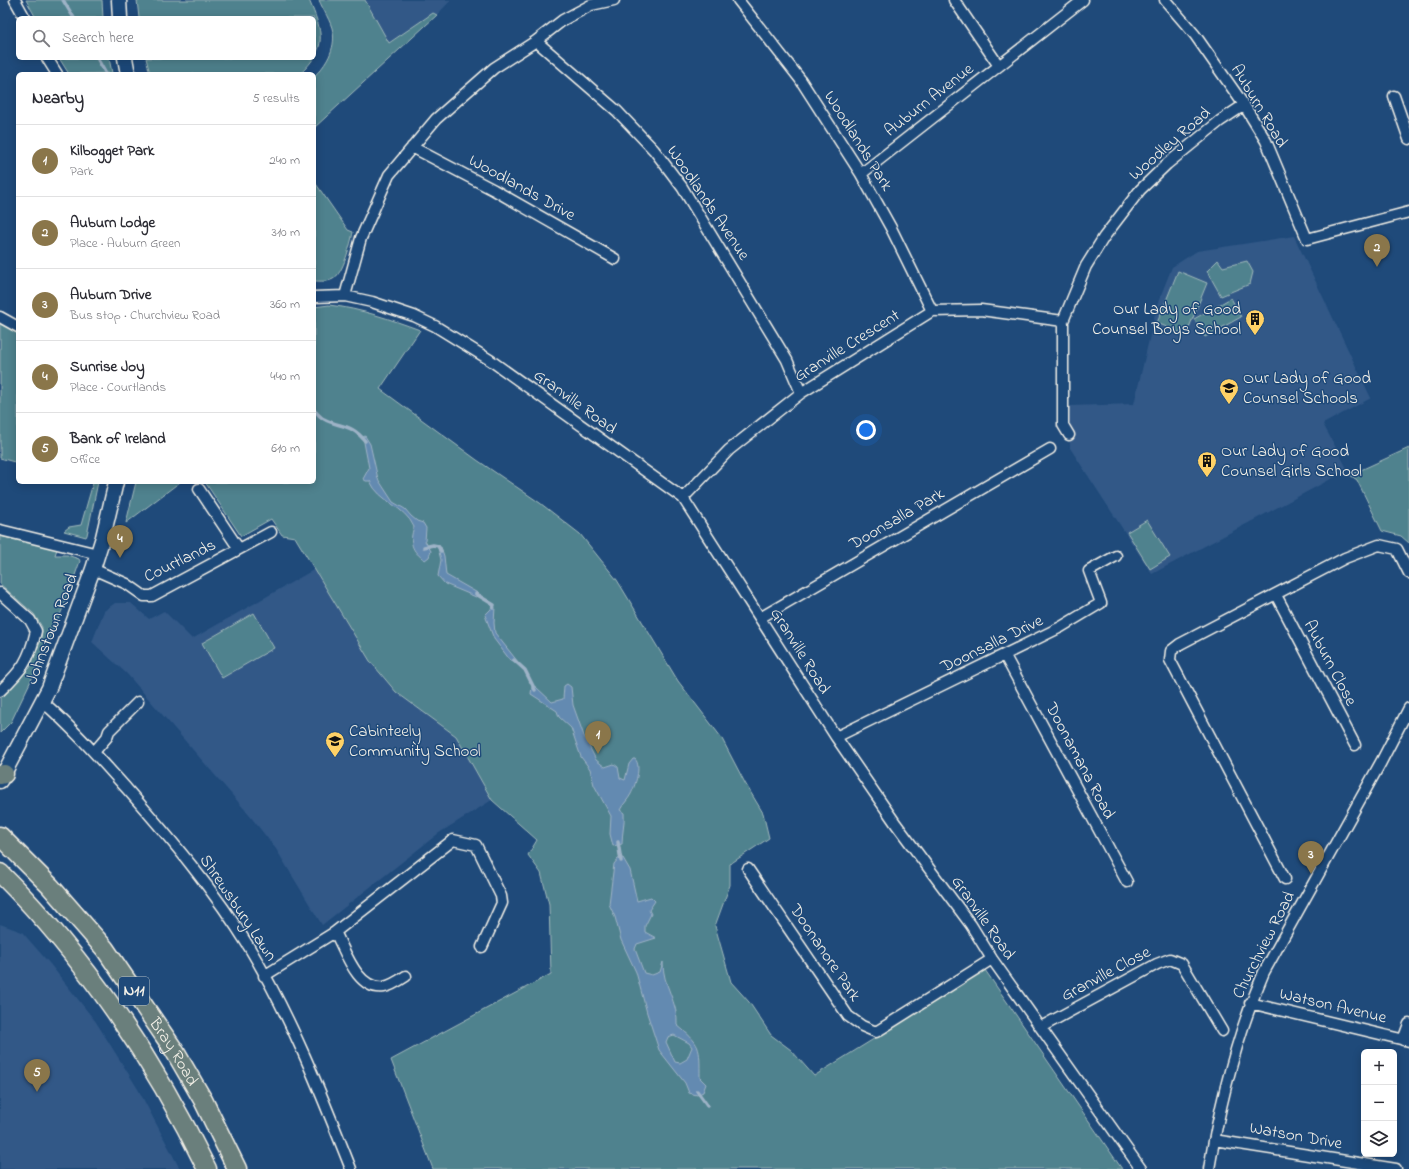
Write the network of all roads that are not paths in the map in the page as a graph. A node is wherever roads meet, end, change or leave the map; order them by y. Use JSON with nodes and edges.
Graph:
{"nodes":[{"id":1,"x":15,"y":0,"type":"edge"},
{"id":2,"x":119,"y":0,"type":"edge"},
{"id":3,"x":614,"y":0,"type":"edge"},
{"id":4,"x":738,"y":0,"type":"edge"},
{"id":5,"x":954,"y":0,"type":"edge"},
{"id":6,"x":1083,"y":0,"type":"edge"},
{"id":7,"x":1166,"y":0,"type":"edge"},
{"id":8,"x":590,"y":2,"type":"edge"},
{"id":9,"x":24,"y":16,"type":"edge"},
{"id":10,"x":120,"y":16,"type":"edge"},
{"id":11,"x":536,"y":41,"type":"junction"},
{"id":12,"x":48,"y":60,"type":"edge"},
{"id":13,"x":125,"y":60,"type":"edge"},
{"id":14,"x":999,"y":66,"type":"junction"},
{"id":15,"x":56,"y":72,"type":"edge"},
{"id":16,"x":128,"y":72,"type":"edge"},
{"id":17,"x":1394,"y":96,"type":"dead end"},
{"id":18,"x":1244,"y":105,"type":"junction"},
{"id":19,"x":1409,"y":139,"type":"edge"},
{"id":20,"x":412,"y":147,"type":"junction"},
{"id":21,"x":861,"y":174,"type":"junction"},
{"id":22,"x":1409,"y":212,"type":"edge"},
{"id":23,"x":615,"y":259,"type":"dead end"},
{"id":24,"x":345,"y":296,"type":"junction"},
{"id":25,"x":316,"y":297,"type":"edge"},
{"id":26,"x":932,"y":311,"type":"junction"},
{"id":27,"x":0,"y":317,"type":"edge"},
{"id":28,"x":1063,"y":321,"type":"junction"},
{"id":29,"x":16,"y":326,"type":"edge"},
{"id":30,"x":801,"y":393,"type":"junction"},
{"id":31,"x":1069,"y":435,"type":"dead end"},
{"id":32,"x":1050,"y":449,"type":"dead end"},
{"id":33,"x":116,"y":484,"type":"edge"},
{"id":34,"x":198,"y":489,"type":"dead end"},
{"id":35,"x":683,"y":498,"type":"junction"},
{"id":36,"x":0,"y":530,"type":"edge"},
{"id":37,"x":272,"y":532,"type":"dead end"},
{"id":38,"x":239,"y":549,"type":"junction"},
{"id":39,"x":98,"y":554,"type":"junction"},
{"id":40,"x":1116,"y":556,"type":"dead end"},
{"id":41,"x":93,"y":569,"type":"junction"},
{"id":42,"x":1409,"y":573,"type":"edge"},
{"id":43,"x":0,"y":593,"type":"edge"},
{"id":44,"x":1276,"y":596,"type":"junction"},
{"id":45,"x":760,"y":618,"type":"junction"},
{"id":46,"x":1005,"y":656,"type":"junction"},
{"id":47,"x":0,"y":691,"type":"edge"},
{"id":48,"x":44,"y":702,"type":"junction"},
{"id":49,"x":138,"y":702,"type":"dead end"},
{"id":50,"x":1409,"y":708,"type":"edge"},
{"id":51,"x":836,"y":737,"type":"junction"},
{"id":52,"x":1356,"y":745,"type":"dead end"},
{"id":53,"x":94,"y":752,"type":"junction"},
{"id":54,"x":1,"y":777,"type":"edge"},
{"id":55,"x":0,"y":836,"type":"edge"},
{"id":56,"x":748,"y":869,"type":"dead end"},
{"id":57,"x":0,"y":873,"type":"edge"},
{"id":58,"x":1284,"y":879,"type":"dead end"},
{"id":59,"x":1127,"y":882,"type":"dead end"},
{"id":60,"x":0,"y":889,"type":"edge"},
{"id":61,"x":22,"y":898,"type":"junction"},
{"id":62,"x":336,"y":932,"type":"junction"},
{"id":63,"x":482,"y":947,"type":"dead end"},
{"id":64,"x":992,"y":959,"type":"junction"},
{"id":65,"x":264,"y":976,"type":"junction"},
{"id":66,"x":406,"y":976,"type":"dead end"},
{"id":67,"x":1250,"y":1003,"type":"junction"},
{"id":68,"x":1409,"y":1024,"type":"edge"},
{"id":69,"x":1041,"y":1027,"type":"junction"},
{"id":70,"x":1222,"y":1030,"type":"dead end"},
{"id":71,"x":1406,"y":1040,"type":"edge"},
{"id":72,"x":1214,"y":1140,"type":"junction"},
{"id":73,"x":1346,"y":1165,"type":"edge"},
{"id":74,"x":207,"y":1169,"type":"edge"},
{"id":75,"x":237,"y":1169,"type":"edge"},
{"id":76,"x":352,"y":1169,"type":"edge"},
{"id":77,"x":1141,"y":1169,"type":"edge"},
{"id":78,"x":1210,"y":1169,"type":"edge"},
{"id":79,"x":1396,"y":1169,"type":"edge"}],
"edges":[{"from":1,"to":9,"type":"street"},
{"from":2,"to":10,"type":"street"},
{"from":3,"to":8,"type":"street"},
{"from":4,"to":21,"type":"street","name":"Woodlands Park"},
{"from":5,"to":14,"type":"street","name":"Auburn Avenue"},
{"from":6,"to":14,"type":"street","name":"Auburn Avenue"},
{"from":7,"to":18,"type":"street","name":"Auburn Road"},
{"from":8,"to":11,"type":"street"},
{"from":11,"to":20,"type":"street"},
{"from":11,"to":30,"type":"street","name":"Woodlands Avenue"},
{"from":12,"to":15,"type":"street"},
{"from":13,"to":16,"type":"street"},
{"from":14,"to":21,"type":"street","name":"Auburn Avenue"},
{"from":17,"to":19,"type":"street"},
{"from":18,"to":22,"type":"street","name":"Auburn Road"},
{"from":18,"to":28,"type":"street","name":"Woodley Road"},
{"from":20,"to":23,"type":"street","name":"Woodlands Drive"},
{"from":20,"to":24,"type":"street"},
{"from":21,"to":26,"type":"street","name":"Woodlands Park"},
{"from":24,"to":25,"type":"street","name":"Granville Road"},
{"from":24,"to":35,"type":"street","name":"Granville Road"},
{"from":26,"to":28,"type":"street"},
{"from":26,"to":30,"type":"street","name":"Granville Crescent"},
{"from":27,"to":29,"type":"street"},
{"from":28,"to":31,"type":"street","name":"Woodley Road"},
{"from":30,"to":35,"type":"street","name":"Granville Crescent"},
{"from":32,"to":45,"type":"street","name":"Doonsalla Park"},
{"from":33,"to":39,"type":"street","name":"Johnstown Road"},
{"from":34,"to":38,"type":"street","name":"Courtlands"},
{"from":35,"to":45,"type":"street","name":"Granville Road"},
{"from":36,"to":39,"type":"street"},
{"from":37,"to":38,"type":"street","name":"Courtlands"},
{"from":38,"to":41,"type":"street","name":"Courtlands"},
{"from":39,"to":41,"type":"street","name":"Johnstown Road"},
{"from":40,"to":46,"type":"street","name":"Doonsalla Drive"},
{"from":41,"to":48,"type":"street","name":"Johnstown Road"},
{"from":42,"to":44,"type":"street"},
{"from":43,"to":47,"type":"street"},
{"from":44,"to":52,"type":"street","name":"Auburn Close"},
{"from":44,"to":58,"type":"street"},
{"from":45,"to":51,"type":"street","name":"Granville Road"},
{"from":46,"to":51,"type":"street","name":"Doonsalla Drive"},
{"from":46,"to":59,"type":"street","name":"Doonamana Road"},
{"from":48,"to":53,"type":"street","name":"Shrewsbury Lawn"},
{"from":48,"to":54,"type":"street","name":"Johnstown Road"},
{"from":49,"to":53,"type":"street"},
{"from":50,"to":67,"type":"street","name":"Churchview Road"},
{"from":51,"to":64,"type":"street","name":"Granville Road"},
{"from":53,"to":65,"type":"street","name":"Shrewsbury Lawn"},
{"from":55,"to":75,"type":"highway","name":"Bray Road","number":"N11"},
{"from":56,"to":64,"type":"street","name":"Doonanore Park"},
{"from":57,"to":61,"type":"highway","name":"Bray Road","number":"N11"},
{"from":60,"to":61,"type":"highway"},
{"from":61,"to":74,"type":"highway","name":"Bray Road","number":"N11"},
{"from":62,"to":63,"type":"street"},
{"from":62,"to":65,"type":"street"},
{"from":62,"to":66,"type":"street"},
{"from":64,"to":69,"type":"street","name":"Granville Road"},
{"from":65,"to":76,"type":"street","name":"Shrewsbury Lawn"},
{"from":67,"to":71,"type":"street","name":"Watson Avenue"},
{"from":67,"to":72,"type":"street","name":"Churchview Road"},
{"from":68,"to":71,"type":"street"},
{"from":69,"to":70,"type":"street","name":"Granville Close"},
{"from":69,"to":77,"type":"street","name":"Granville Road"},
{"from":72,"to":73,"type":"street","name":"Watson Drive"},
{"from":72,"to":78,"type":"street","name":"Churchview Road"},
{"from":73,"to":79,"type":"street","name":"Watson Drive"}]}
